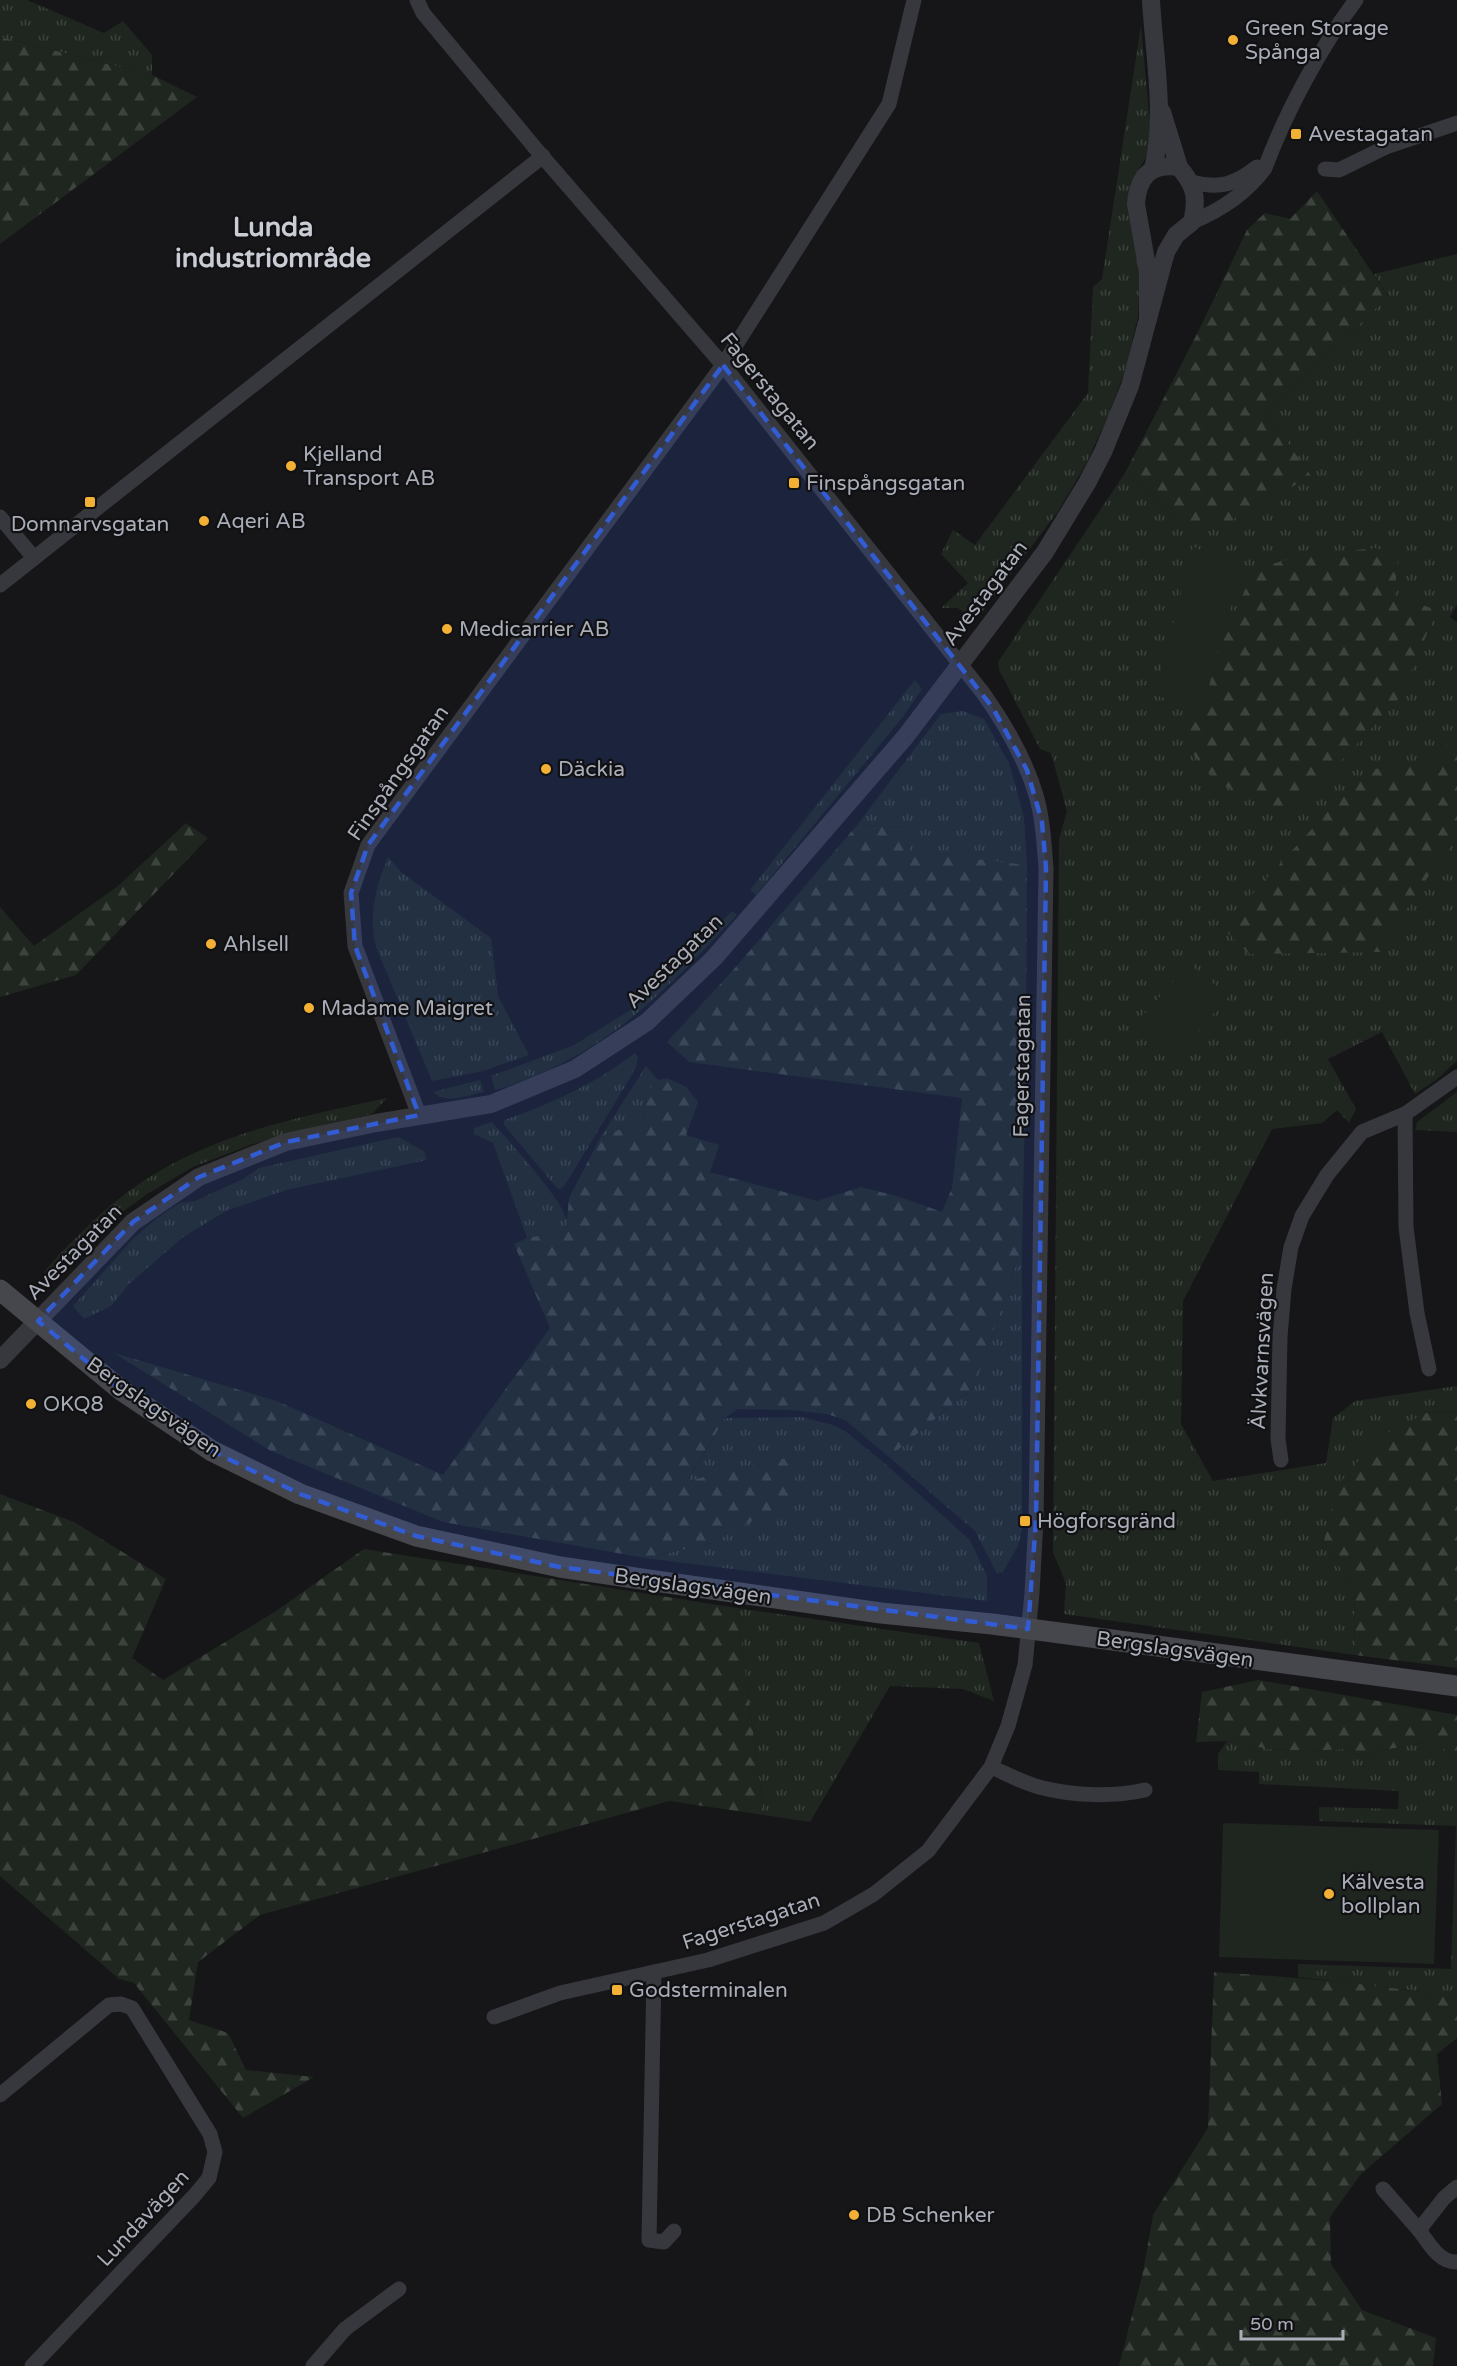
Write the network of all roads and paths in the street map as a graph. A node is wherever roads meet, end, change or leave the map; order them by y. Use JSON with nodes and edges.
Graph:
{"nodes":[{"id":1,"x":417,"y":0,"type":"edge"},
{"id":2,"x":914,"y":0,"type":"edge"},
{"id":3,"x":1151,"y":0,"type":"edge"},
{"id":4,"x":1356,"y":0,"type":"edge"},
{"id":5,"x":1158,"y":99,"type":"junction"},
{"id":6,"x":1457,"y":123,"type":"edge"},
{"id":7,"x":1270,"y":155,"type":"junction"},
{"id":8,"x":543,"y":156,"type":"junction"},
{"id":9,"x":1179,"y":167,"type":"junction"},
{"id":10,"x":1153,"y":169,"type":"junction"},
{"id":11,"x":1325,"y":169,"type":"dead end"},
{"id":12,"x":1191,"y":182,"type":"junction"},
{"id":13,"x":1192,"y":222,"type":"junction"},
{"id":14,"x":1139,"y":225,"type":"junction"},
{"id":15,"x":1176,"y":235,"type":"junction"},
{"id":16,"x":1148,"y":317,"type":"junction"},
{"id":17,"x":723,"y":364,"type":"junction"},
{"id":18,"x":0,"y":517,"type":"edge"},
{"id":19,"x":34,"y":558,"type":"junction"},
{"id":20,"x":0,"y":585,"type":"edge"},
{"id":21,"x":961,"y":664,"type":"junction"},
{"id":22,"x":1457,"y":1077,"type":"edge"},
{"id":23,"x":1405,"y":1114,"type":"junction"},
{"id":24,"x":419,"y":1115,"type":"junction"},
{"id":25,"x":0,"y":1290,"type":"edge"},
{"id":26,"x":38,"y":1321,"type":"junction"},
{"id":27,"x":0,"y":1359,"type":"edge"},
{"id":28,"x":1430,"y":1370,"type":"dead end"},
{"id":29,"x":1281,"y":1460,"type":"dead end"},
{"id":30,"x":1028,"y":1629,"type":"junction"},
{"id":31,"x":1457,"y":1686,"type":"edge"},
{"id":32,"x":991,"y":1767,"type":"junction"},
{"id":33,"x":1145,"y":1790,"type":"dead end"},
{"id":34,"x":654,"y":1972,"type":"junction"},
{"id":35,"x":494,"y":2017,"type":"dead end"},
{"id":36,"x":0,"y":2095,"type":"edge"},
{"id":37,"x":1457,"y":2187,"type":"edge"},
{"id":38,"x":1383,"y":2189,"type":"dead end"},
{"id":39,"x":1419,"y":2230,"type":"junction"},
{"id":40,"x":674,"y":2231,"type":"dead end"},
{"id":41,"x":1457,"y":2262,"type":"edge"},
{"id":42,"x":399,"y":2289,"type":"dead end"},
{"id":43,"x":32,"y":2366,"type":"edge"},
{"id":44,"x":313,"y":2366,"type":"edge"}],
"edges":[{"from":1,"to":8,"type":"street","name":"Fagerstagatan"},
{"from":2,"to":17,"type":"street","name":"Finspångsgatan"},
{"from":3,"to":5,"type":"street"},
{"from":4,"to":7,"type":"street","name":"Avestagatan"},
{"from":5,"to":9,"type":"street"},
{"from":5,"to":10,"type":"street"},
{"from":6,"to":11,"type":"street"},
{"from":7,"to":12,"type":"street","name":"Avestagatan"},
{"from":7,"to":13,"type":"street","name":"Avestagatan"},
{"from":8,"to":17,"type":"street","name":"Fagerstagatan"},
{"from":8,"to":19,"type":"street"},
{"from":9,"to":10,"type":"street"},
{"from":9,"to":12,"type":"street"},
{"from":10,"to":14,"type":"street","name":"Avestagatan"},
{"from":12,"to":13,"type":"street"},
{"from":13,"to":15,"type":"street","name":"Avestagatan"},
{"from":14,"to":15,"type":"street"},
{"from":14,"to":16,"type":"street","name":"Avestagatan"},
{"from":15,"to":16,"type":"street","name":"Avestagatan"},
{"from":16,"to":21,"type":"street","name":"Avestagatan"},
{"from":17,"to":21,"type":"street","name":"Fagerstagatan"},
{"from":17,"to":24,"type":"street","name":"Finspångsgatan"},
{"from":18,"to":19,"type":"street"},
{"from":19,"to":20,"type":"street"},
{"from":21,"to":24,"type":"street","name":"Avestagatan"},
{"from":21,"to":30,"type":"street","name":"Fagerstagatan"},
{"from":22,"to":23,"type":"street","name":"Älvkvarnsvägen"},
{"from":23,"to":28,"type":"street"},
{"from":23,"to":29,"type":"street","name":"Älvkvarnsvägen"},
{"from":24,"to":26,"type":"street","name":"Avestagatan"},
{"from":25,"to":26,"type":"main road","name":"Bergslagsvägen"},
{"from":26,"to":27,"type":"street","name":"Avestagatan"},
{"from":26,"to":30,"type":"main road","name":"Bergslagsvägen"},
{"from":30,"to":31,"type":"main road","name":"Bergslagsvägen"},
{"from":30,"to":32,"type":"street","name":"Fagerstagatan"},
{"from":32,"to":33,"type":"street"},
{"from":32,"to":34,"type":"street","name":"Fagerstagatan"},
{"from":34,"to":35,"type":"street","name":"Fagerstagatan"},
{"from":34,"to":40,"type":"street"},
{"from":36,"to":43,"type":"street","name":"Lundavägen"},
{"from":37,"to":39,"type":"street"},
{"from":38,"to":39,"type":"street"},
{"from":39,"to":41,"type":"street"},
{"from":42,"to":44,"type":"street"}]}
